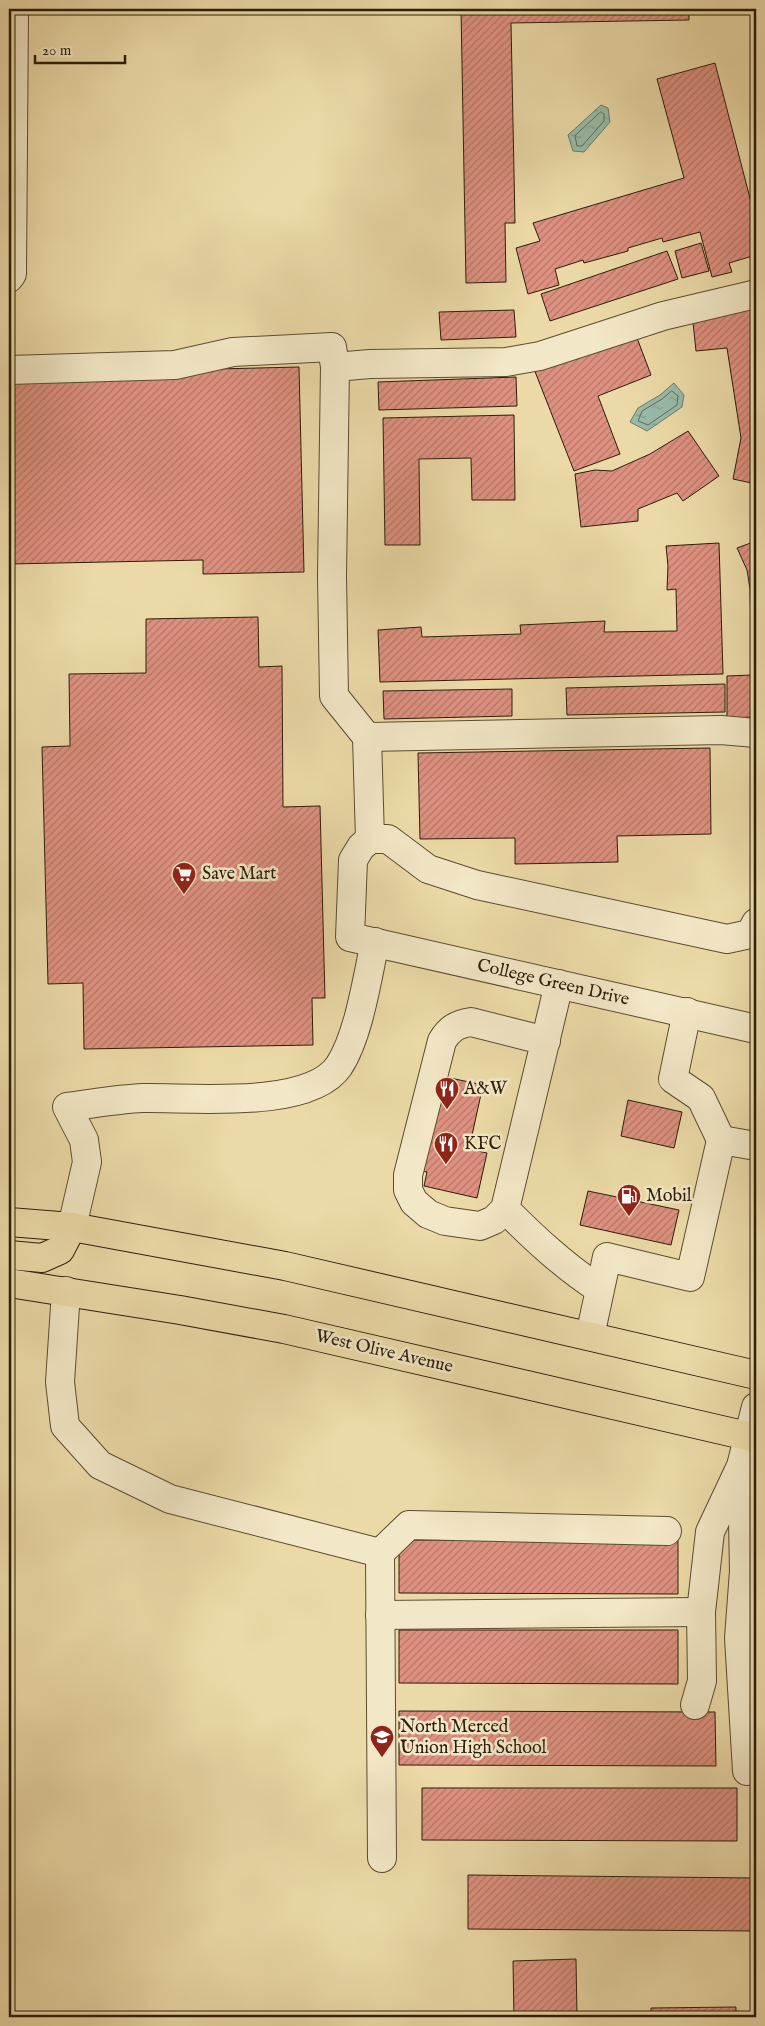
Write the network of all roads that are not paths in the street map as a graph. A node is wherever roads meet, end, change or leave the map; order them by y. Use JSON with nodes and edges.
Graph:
{"nodes":[{"id":1,"x":12,"y":17,"type":"edge"},
{"id":2,"x":9,"y":278,"type":"edge"},
{"id":3,"x":756,"y":294,"type":"edge"},
{"id":4,"x":335,"y":367,"type":"junction"},
{"id":5,"x":9,"y":370,"type":"edge"},
{"id":6,"x":756,"y":734,"type":"edge"},
{"id":7,"x":367,"y":737,"type":"junction"},
{"id":8,"x":370,"y":839,"type":"junction"},
{"id":9,"x":756,"y":923,"type":"edge"},
{"id":10,"x":363,"y":940,"type":"junction"},
{"id":11,"x":559,"y":984,"type":"junction"},
{"id":12,"x":687,"y":1012,"type":"junction"},
{"id":13,"x":756,"y":1029,"type":"edge"},
{"id":14,"x":546,"y":1041,"type":"junction"},
{"id":15,"x":721,"y":1140,"type":"junction"},
{"id":16,"x":756,"y":1146,"type":"edge"},
{"id":17,"x":505,"y":1208,"type":"junction"},
{"id":18,"x":9,"y":1222,"type":"edge"},
{"id":19,"x":72,"y":1227,"type":"junction"},
{"id":20,"x":9,"y":1256,"type":"edge"},
{"id":21,"x":9,"y":1283,"type":"edge"},
{"id":22,"x":600,"y":1289,"type":"junction"},
{"id":23,"x":66,"y":1291,"type":"junction"},
{"id":24,"x":590,"y":1336,"type":"junction"},
{"id":25,"x":756,"y":1375,"type":"edge"},
{"id":26,"x":756,"y":1407,"type":"edge"},
{"id":27,"x":753,"y":1437,"type":"edge"},
{"id":28,"x":741,"y":1466,"type":"junction"},
{"id":29,"x":667,"y":1530,"type":"dead end"},
{"id":30,"x":380,"y":1553,"type":"junction"},
{"id":31,"x":701,"y":1612,"type":"junction"},
{"id":32,"x":380,"y":1614,"type":"junction"},
{"id":33,"x":694,"y":1705,"type":"dead end"},
{"id":34,"x":747,"y":1771,"type":"dead end"},
{"id":35,"x":382,"y":1858,"type":"dead end"}],
"edges":[{"from":1,"to":2,"type":"street"},
{"from":3,"to":4,"type":"street"},
{"from":4,"to":5,"type":"street"},
{"from":4,"to":7,"type":"street"},
{"from":6,"to":7,"type":"street"},
{"from":7,"to":8,"type":"street"},
{"from":8,"to":9,"type":"street"},
{"from":8,"to":10,"type":"street"},
{"from":10,"to":11,"type":"street","name":"College Green Drive"},
{"from":10,"to":19,"type":"street"},
{"from":11,"to":12,"type":"street","name":"College Green Drive"},
{"from":11,"to":14,"type":"street"},
{"from":12,"to":13,"type":"street","name":"College Green Drive"},
{"from":12,"to":15,"type":"street"},
{"from":14,"to":17,"type":"street"},
{"from":14,"to":17,"type":"street"},
{"from":15,"to":16,"type":"street"},
{"from":15,"to":22,"type":"street"},
{"from":17,"to":22,"type":"street"},
{"from":18,"to":19,"type":"main road"},
{"from":19,"to":20,"type":"main road"},
{"from":19,"to":24,"type":"main road"},
{"from":21,"to":23,"type":"main road","name":"West Olive Avenue"},
{"from":22,"to":24,"type":"street"},
{"from":23,"to":27,"type":"main road","name":"West Olive Avenue"},
{"from":23,"to":30,"type":"street"},
{"from":24,"to":25,"type":"main road"},
{"from":26,"to":27,"type":"street"},
{"from":27,"to":28,"type":"street"},
{"from":28,"to":31,"type":"street"},
{"from":28,"to":34,"type":"street"},
{"from":29,"to":30,"type":"street"},
{"from":30,"to":32,"type":"street"},
{"from":31,"to":32,"type":"street"},
{"from":31,"to":33,"type":"street"},
{"from":32,"to":35,"type":"street"}]}
